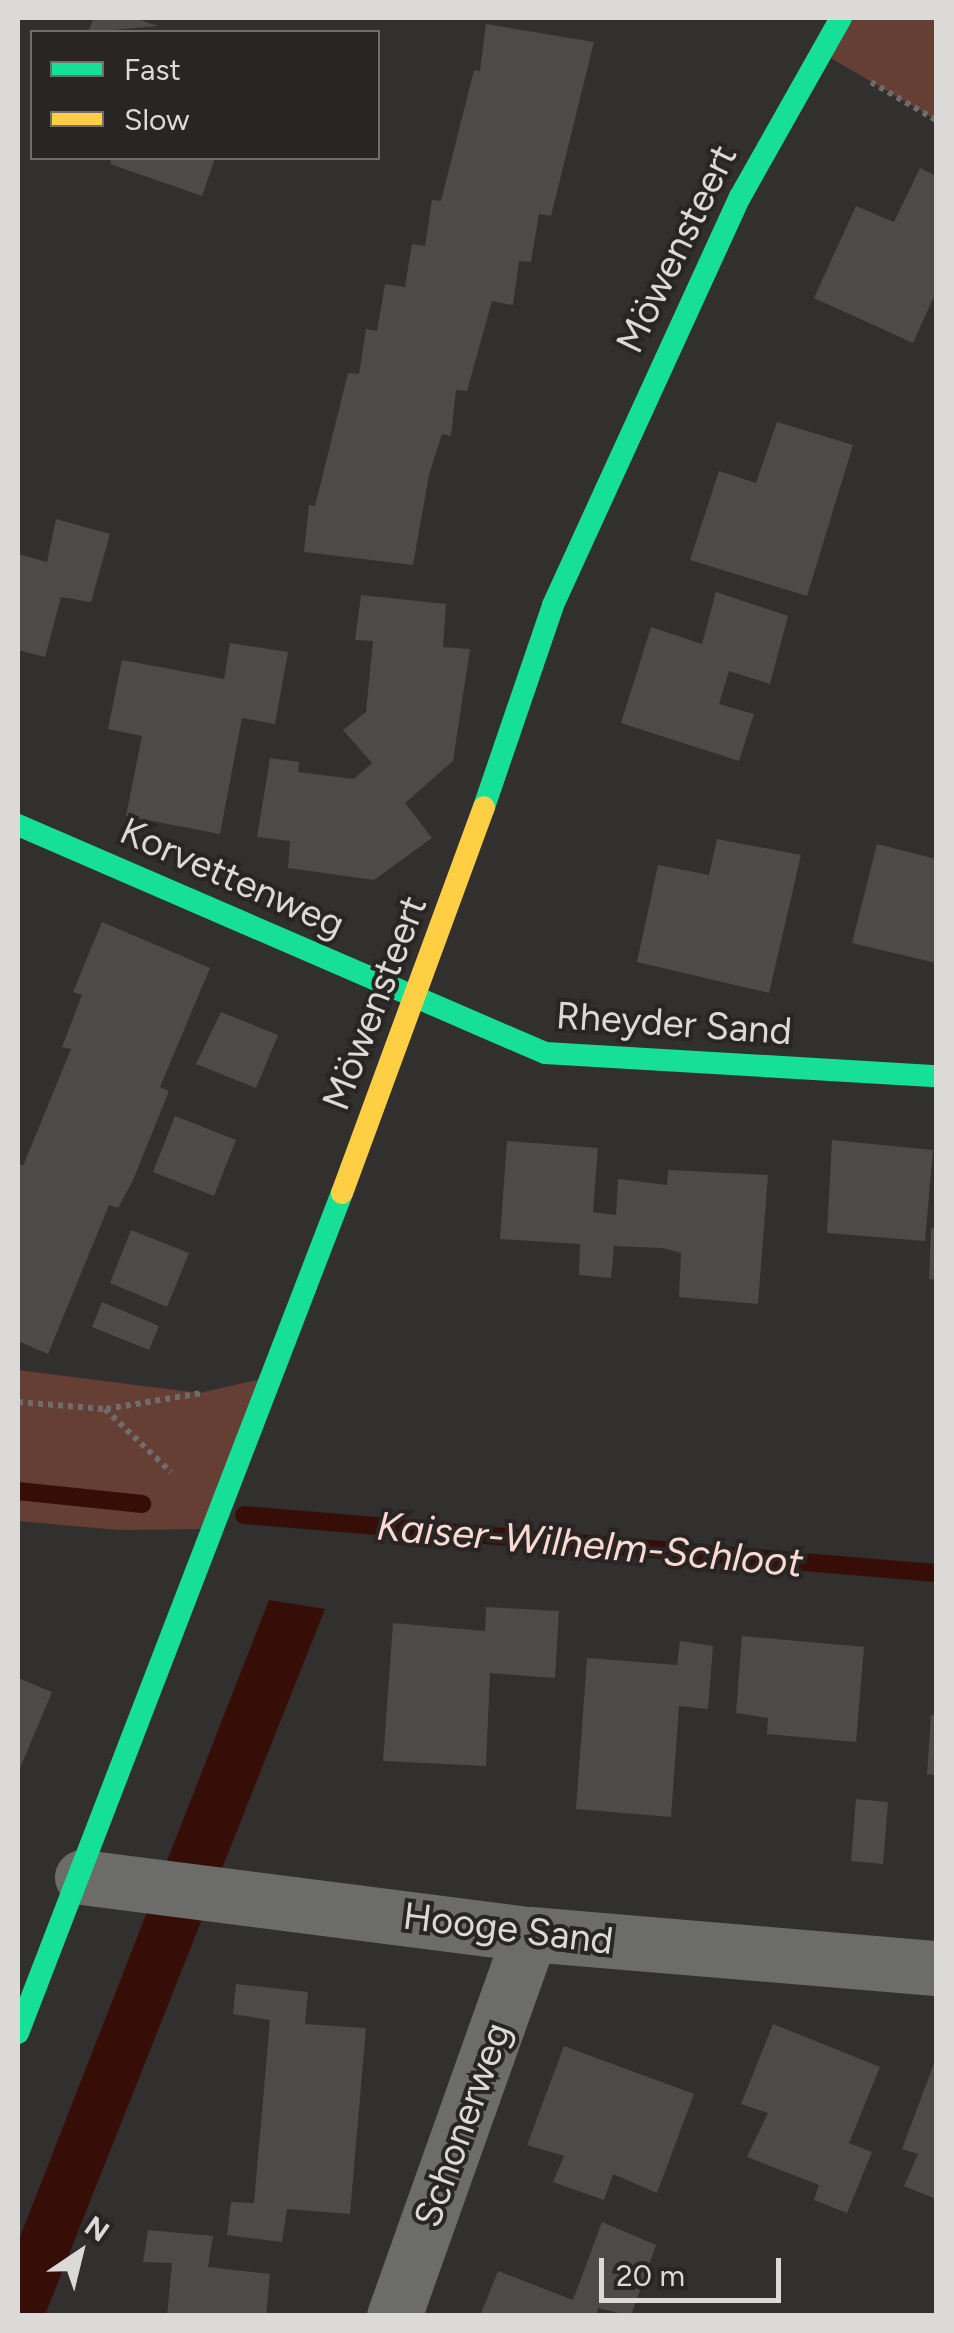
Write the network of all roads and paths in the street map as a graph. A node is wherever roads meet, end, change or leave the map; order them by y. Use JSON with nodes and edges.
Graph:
{"nodes":[{"id":1,"x":841,"y":18,"type":"edge"},
{"id":2,"x":819,"y":51,"type":"junction"},
{"id":3,"x":936,"y":120,"type":"edge"},
{"id":4,"x":18,"y":825,"type":"edge"},
{"id":5,"x":418,"y":997,"type":"junction"},
{"id":6,"x":936,"y":1076,"type":"edge"},
{"id":7,"x":271,"y":1377,"type":"junction"},
{"id":8,"x":18,"y":1402,"type":"edge"},
{"id":9,"x":105,"y":1409,"type":"junction"},
{"id":10,"x":213,"y":1529,"type":"junction"},
{"id":11,"x":82,"y":1877,"type":"junction"},
{"id":12,"x":530,"y":1934,"type":"junction"},
{"id":13,"x":936,"y":1968,"type":"edge"},
{"id":14,"x":18,"y":2033,"type":"edge"},
{"id":15,"x":394,"y":2316,"type":"edge"}],
"edges":[{"from":1,"to":2,"type":"street","name":"Möwensteert"},
{"from":2,"to":3,"type":"path"},
{"from":2,"to":5,"type":"street","name":"Möwensteert"},
{"from":4,"to":5,"type":"street","name":"Korvettenweg"},
{"from":5,"to":6,"type":"street","name":"Rheyder Sand"},
{"from":5,"to":7,"type":"street","name":"Möwensteert"},
{"from":7,"to":9,"type":"path"},
{"from":7,"to":10,"type":"street","name":"Möwensteert"},
{"from":8,"to":9,"type":"path"},
{"from":9,"to":10,"type":"path"},
{"from":10,"to":11,"type":"street","name":"Möwensteert"},
{"from":11,"to":12,"type":"street","name":"Hooge Sand"},
{"from":11,"to":14,"type":"street","name":"Möwensteert"},
{"from":12,"to":13,"type":"street","name":"Hooge Sand"},
{"from":12,"to":15,"type":"street","name":"Schonerweg"}]}
